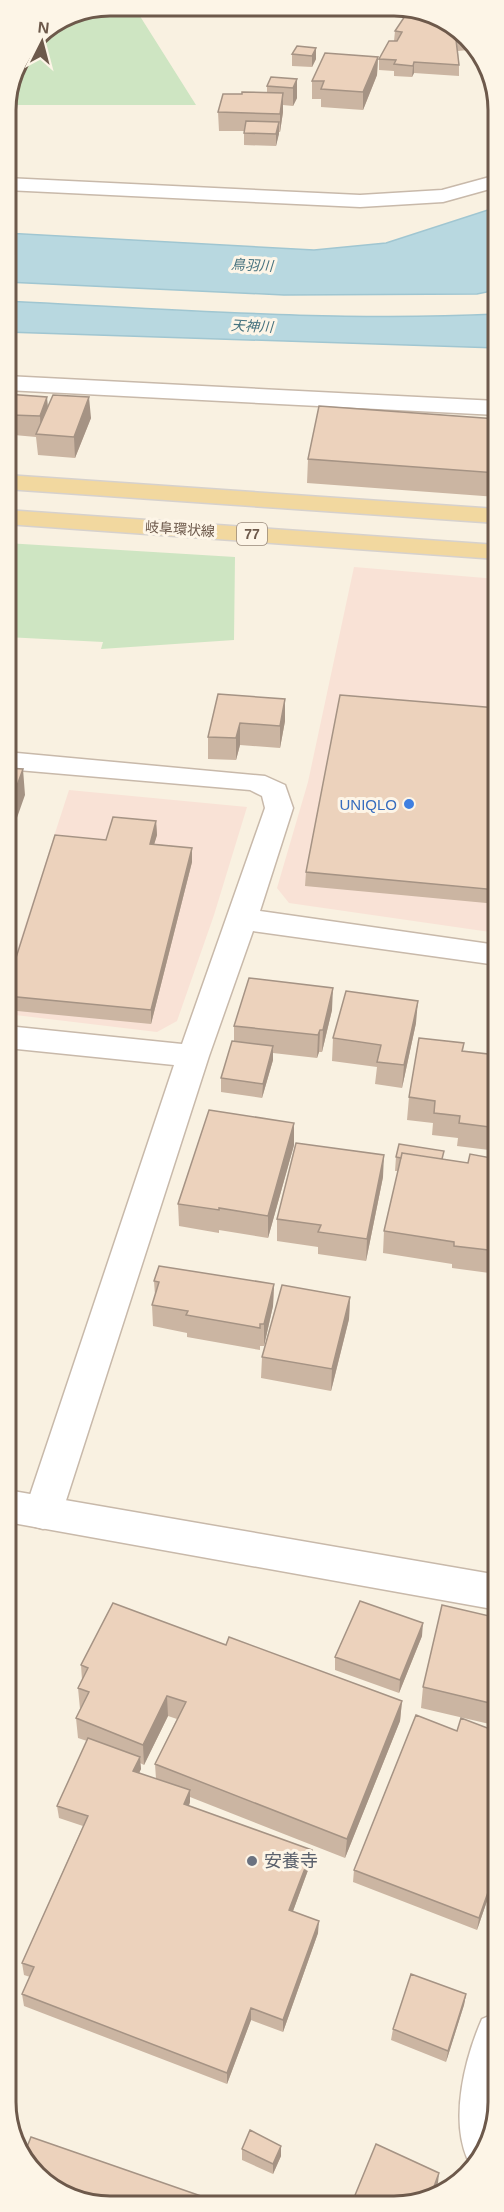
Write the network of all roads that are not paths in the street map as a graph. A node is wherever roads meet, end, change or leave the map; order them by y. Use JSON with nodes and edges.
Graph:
{"nodes":[{"id":1,"x":488,"y":184,"type":"edge"},
{"id":2,"x":17,"y":185,"type":"edge"},
{"id":3,"x":17,"y":384,"type":"edge"},
{"id":4,"x":488,"y":408,"type":"edge"},
{"id":5,"x":17,"y":483,"type":"edge"},
{"id":6,"x":488,"y":515,"type":"edge"},
{"id":7,"x":17,"y":518,"type":"edge"},
{"id":8,"x":488,"y":551,"type":"edge"},
{"id":9,"x":17,"y":761,"type":"edge"},
{"id":10,"x":242,"y":919,"type":"junction"},
{"id":11,"x":488,"y":955,"type":"edge"},
{"id":12,"x":17,"y":1038,"type":"edge"},
{"id":13,"x":193,"y":1056,"type":"junction"},
{"id":14,"x":25,"y":1510,"type":"edge"},
{"id":15,"x":487,"y":1591,"type":"edge"},
{"id":16,"x":487,"y":2071,"type":"edge"},
{"id":17,"x":485,"y":2120,"type":"edge"}],
"edges":[{"from":1,"to":2,"type":"street"},
{"from":3,"to":4,"type":"street"},
{"from":5,"to":6,"type":"main road"},
{"from":7,"to":8,"type":"main road","name":"岐阜環状線","number":"77"},
{"from":9,"to":10,"type":"street"},
{"from":10,"to":11,"type":"street"},
{"from":10,"to":13,"type":"street"},
{"from":12,"to":13,"type":"street"},
{"from":13,"to":14,"type":"street"},
{"from":14,"to":15,"type":"street"},
{"from":16,"to":17,"type":"street"}]}
